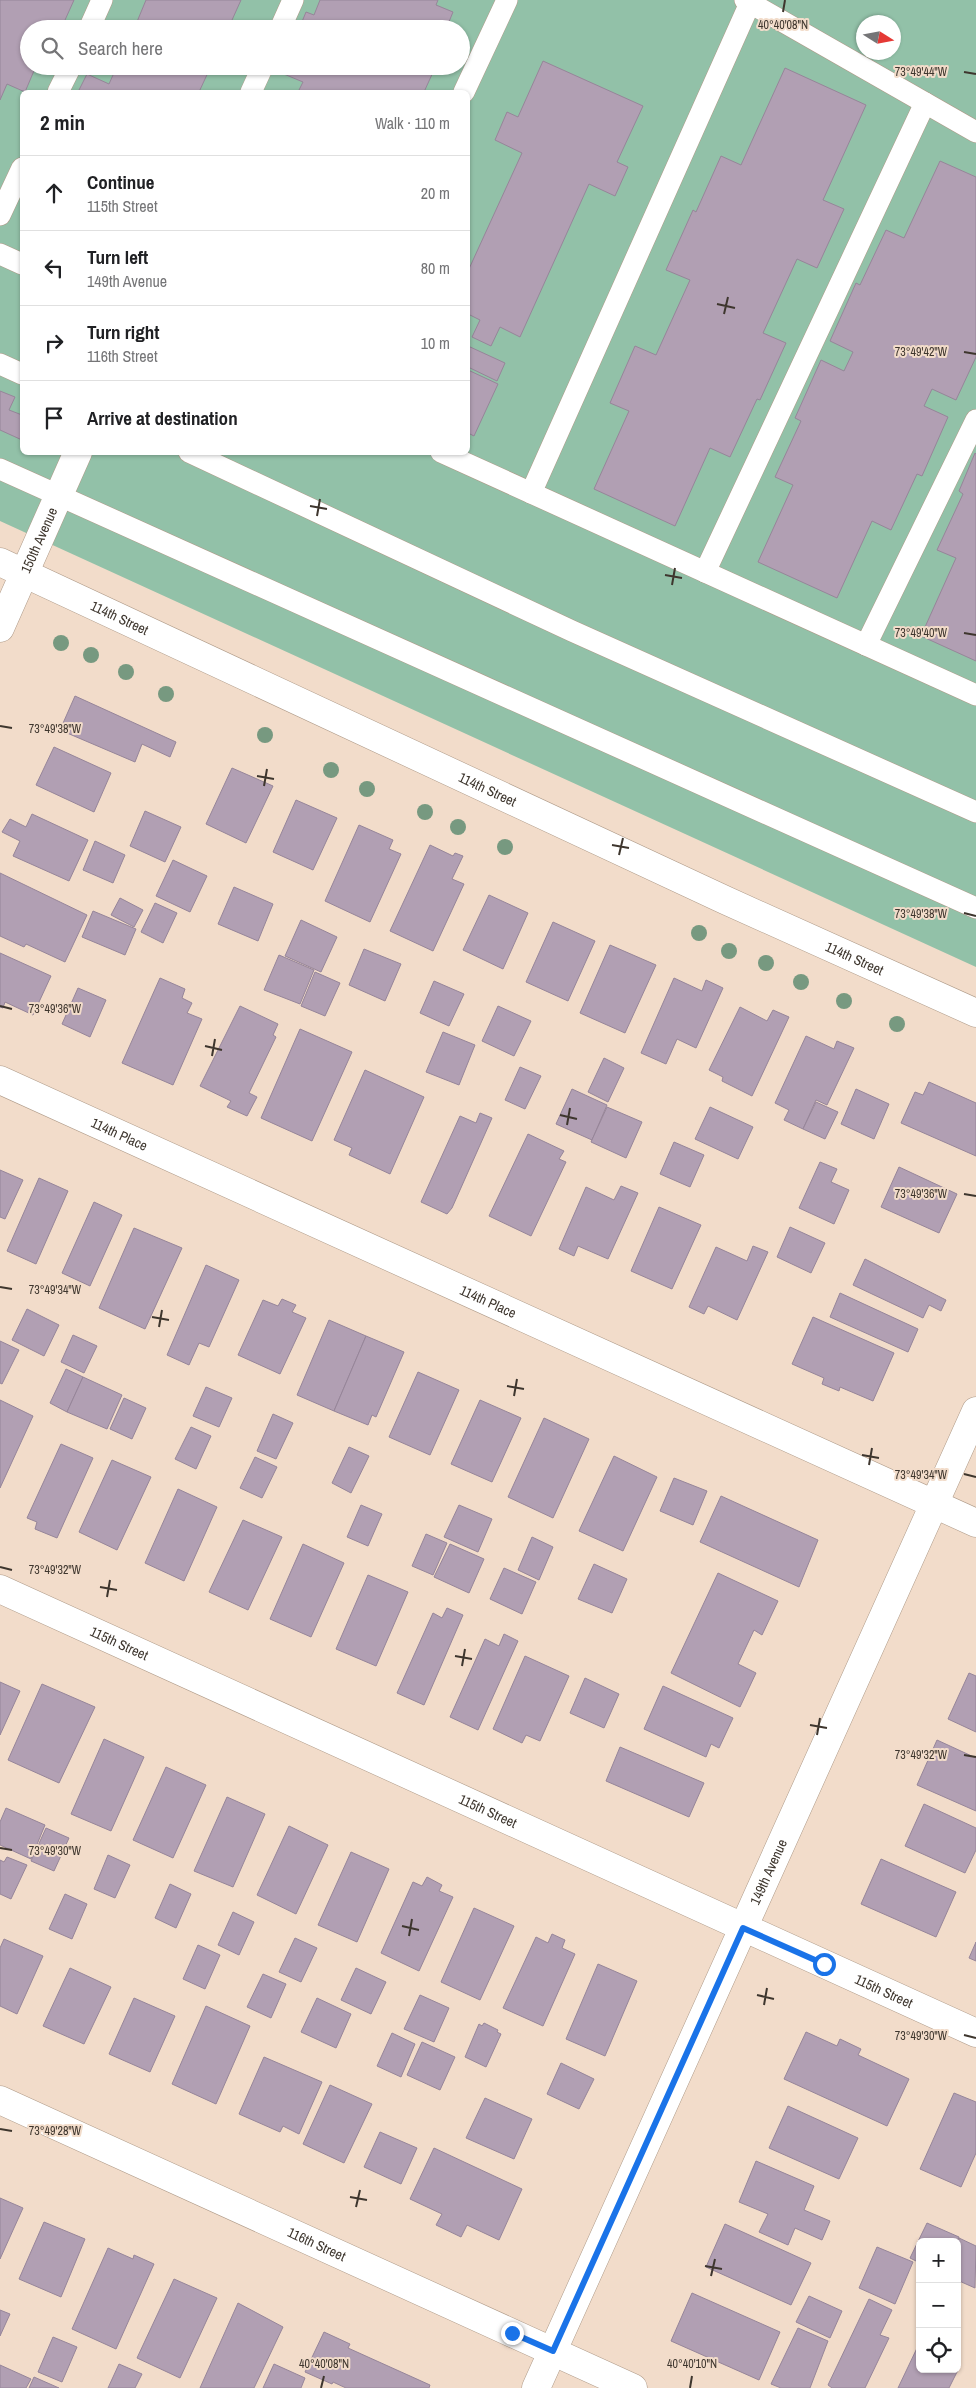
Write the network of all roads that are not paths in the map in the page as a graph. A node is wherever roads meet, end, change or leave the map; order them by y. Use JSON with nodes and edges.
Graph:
{"nodes":[{"id":1,"x":102,"y":0,"type":"edge"},
{"id":2,"x":293,"y":0,"type":"edge"},
{"id":3,"x":507,"y":0,"type":"edge"},
{"id":4,"x":748,"y":2,"type":"edge"},
{"id":5,"x":93,"y":20,"type":"edge"},
{"id":6,"x":284,"y":20,"type":"edge"},
{"id":7,"x":66,"y":75,"type":"edge"},
{"id":8,"x":259,"y":75,"type":"edge"},
{"id":9,"x":59,"y":90,"type":"edge"},
{"id":10,"x":252,"y":90,"type":"edge"},
{"id":11,"x":465,"y":90,"type":"edge"},
{"id":12,"x":925,"y":103,"type":"junction"},
{"id":13,"x":976,"y":132,"type":"edge"},
{"id":14,"x":20,"y":172,"type":"edge"},
{"id":15,"x":0,"y":215,"type":"edge"},
{"id":16,"x":0,"y":254,"type":"edge"},
{"id":17,"x":20,"y":263,"type":"edge"},
{"id":18,"x":0,"y":364,"type":"edge"},
{"id":19,"x":20,"y":373,"type":"edge"},
{"id":20,"x":976,"y":420,"type":"edge"},
{"id":21,"x":77,"y":455,"type":"edge"},
{"id":22,"x":195,"y":455,"type":"edge"},
{"id":23,"x":448,"y":455,"type":"edge"},
{"id":24,"x":0,"y":469,"type":"edge"},
{"id":25,"x":531,"y":493,"type":"junction"},
{"id":26,"x":58,"y":496,"type":"junction"},
{"id":27,"x":12,"y":568,"type":"edge"},
{"id":28,"x":705,"y":572,"type":"junction"},
{"id":29,"x":0,"y":628,"type":"edge"},
{"id":30,"x":866,"y":645,"type":"junction"},
{"id":31,"x":976,"y":695,"type":"edge"},
{"id":32,"x":976,"y":812,"type":"edge"},
{"id":33,"x":976,"y":908,"type":"edge"},
{"id":34,"x":976,"y":1013,"type":"edge"},
{"id":35,"x":0,"y":1080,"type":"edge"},
{"id":36,"x":976,"y":1411,"type":"edge"},
{"id":37,"x":934,"y":1504,"type":"junction"},
{"id":38,"x":976,"y":1523,"type":"edge"},
{"id":39,"x":0,"y":1589,"type":"edge"},
{"id":40,"x":743,"y":1928,"type":"junction"},
{"id":41,"x":976,"y":2033,"type":"edge"},
{"id":42,"x":0,"y":2100,"type":"edge"},
{"id":43,"x":553,"y":2351,"type":"junction"},
{"id":44,"x":536,"y":2388,"type":"edge"},
{"id":45,"x":633,"y":2388,"type":"edge"}],
"edges":[{"from":1,"to":5,"type":"lane"},
{"from":2,"to":6,"type":"lane"},
{"from":3,"to":11,"type":"lane"},
{"from":4,"to":12,"type":"lane"},
{"from":4,"to":25,"type":"lane"},
{"from":7,"to":9,"type":"lane"},
{"from":8,"to":10,"type":"lane"},
{"from":12,"to":13,"type":"lane"},
{"from":12,"to":28,"type":"lane"},
{"from":14,"to":15,"type":"lane"},
{"from":16,"to":17,"type":"lane"},
{"from":18,"to":19,"type":"lane"},
{"from":20,"to":30,"type":"lane"},
{"from":21,"to":26,"type":"street","name":"150th Avenue"},
{"from":22,"to":32,"type":"lane"},
{"from":23,"to":25,"type":"lane"},
{"from":24,"to":26,"type":"lane"},
{"from":25,"to":28,"type":"lane"},
{"from":26,"to":27,"type":"street","name":"150th Avenue"},
{"from":26,"to":33,"type":"lane"},
{"from":27,"to":29,"type":"street","name":"150th Avenue"},
{"from":27,"to":34,"type":"street","name":"114th Street"},
{"from":28,"to":30,"type":"lane"},
{"from":30,"to":31,"type":"lane"},
{"from":35,"to":37,"type":"street","name":"114th Place"},
{"from":36,"to":37,"type":"street","name":"149th Avenue"},
{"from":37,"to":38,"type":"street","name":"114th Place"},
{"from":37,"to":40,"type":"street","name":"149th Avenue"},
{"from":39,"to":40,"type":"street","name":"115th Street"},
{"from":40,"to":41,"type":"street","name":"115th Street"},
{"from":40,"to":43,"type":"street","name":"149th Avenue"},
{"from":42,"to":43,"type":"street","name":"116th Street"},
{"from":43,"to":44,"type":"street","name":"149th Avenue"},
{"from":43,"to":45,"type":"street","name":"116th Street"}]}
